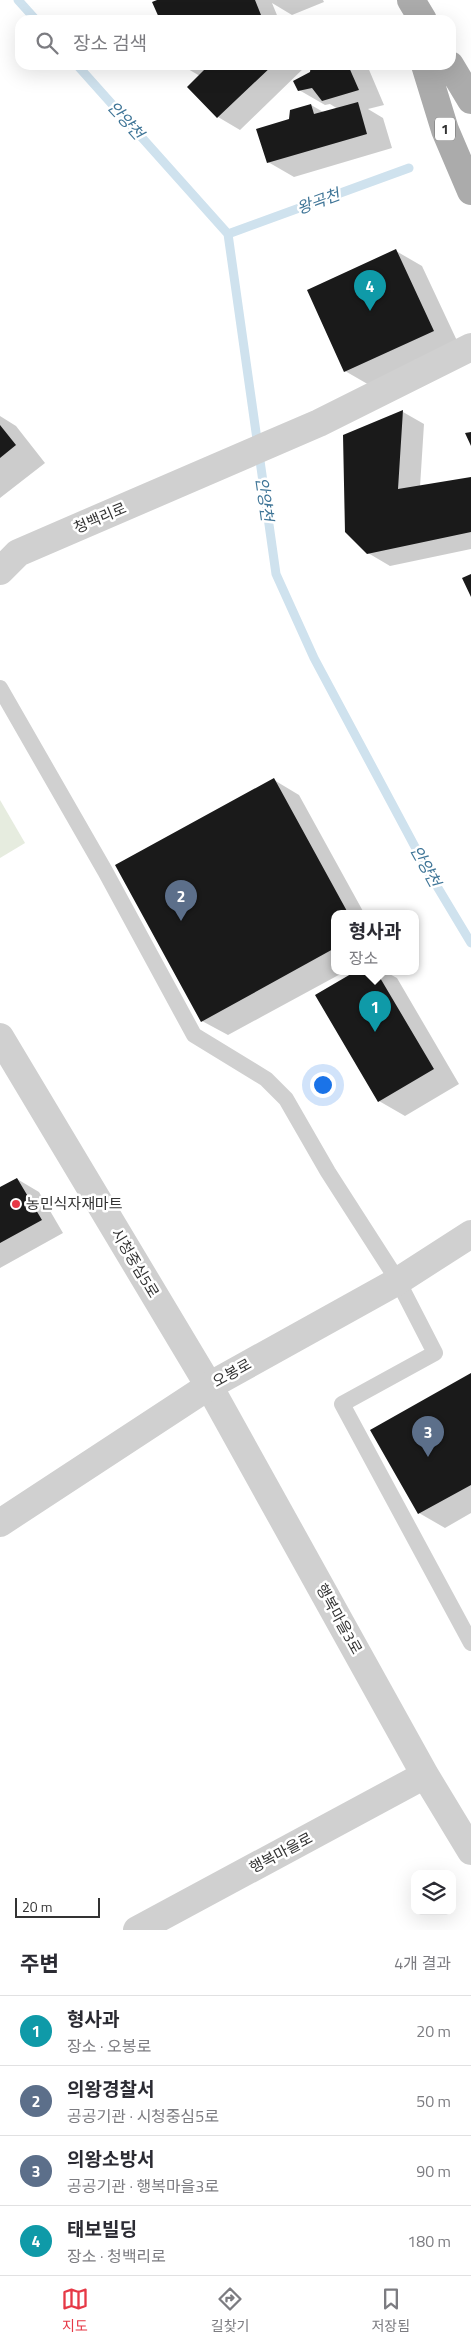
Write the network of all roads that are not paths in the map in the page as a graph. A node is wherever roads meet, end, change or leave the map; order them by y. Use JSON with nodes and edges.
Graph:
{"nodes":[{"id":1,"x":405,"y":0,"type":"edge"},
{"id":2,"x":411,"y":0,"type":"edge"},
{"id":3,"x":410,"y":15,"type":"edge"},
{"id":4,"x":420,"y":15,"type":"edge"},
{"id":5,"x":427,"y":70,"type":"edge"},
{"id":6,"x":453,"y":70,"type":"edge"},
{"id":7,"x":471,"y":100,"type":"edge"},
{"id":8,"x":471,"y":190,"type":"edge"},
{"id":9,"x":471,"y":347,"type":"edge"},
{"id":10,"x":0,"y":571,"type":"edge"},
{"id":11,"x":0,"y":688,"type":"edge"},
{"id":12,"x":3,"y":1049,"type":"edge"},
{"id":13,"x":471,"y":1234,"type":"edge"},
{"id":14,"x":398,"y":1281,"type":"junction"},
{"id":15,"x":209,"y":1386,"type":"junction"},
{"id":16,"x":0,"y":1524,"type":"edge"},
{"id":17,"x":471,"y":1643,"type":"edge"},
{"id":18,"x":425,"y":1775,"type":"junction"},
{"id":19,"x":471,"y":1852,"type":"edge"},
{"id":20,"x":137,"y":1930,"type":"edge"}],
"edges":[{"from":1,"to":3,"type":"main road"},
{"from":2,"to":4,"type":"main road"},
{"from":5,"to":8,"type":"main road","number":"1"},
{"from":6,"to":7,"type":"main road"},
{"from":9,"to":10,"type":"street","name":"청백리로"},
{"from":11,"to":14,"type":"lane"},
{"from":12,"to":15,"type":"street","name":"시청중심5로"},
{"from":13,"to":14,"type":"street","name":"오봉로"},
{"from":14,"to":15,"type":"street","name":"오봉로"},
{"from":14,"to":17,"type":"lane"},
{"from":15,"to":16,"type":"street","name":"오봉로"},
{"from":15,"to":18,"type":"street","name":"행복마을3로"},
{"from":18,"to":19,"type":"street","name":"행복마을3로"},
{"from":18,"to":20,"type":"street","name":"행복마을로"}]}
